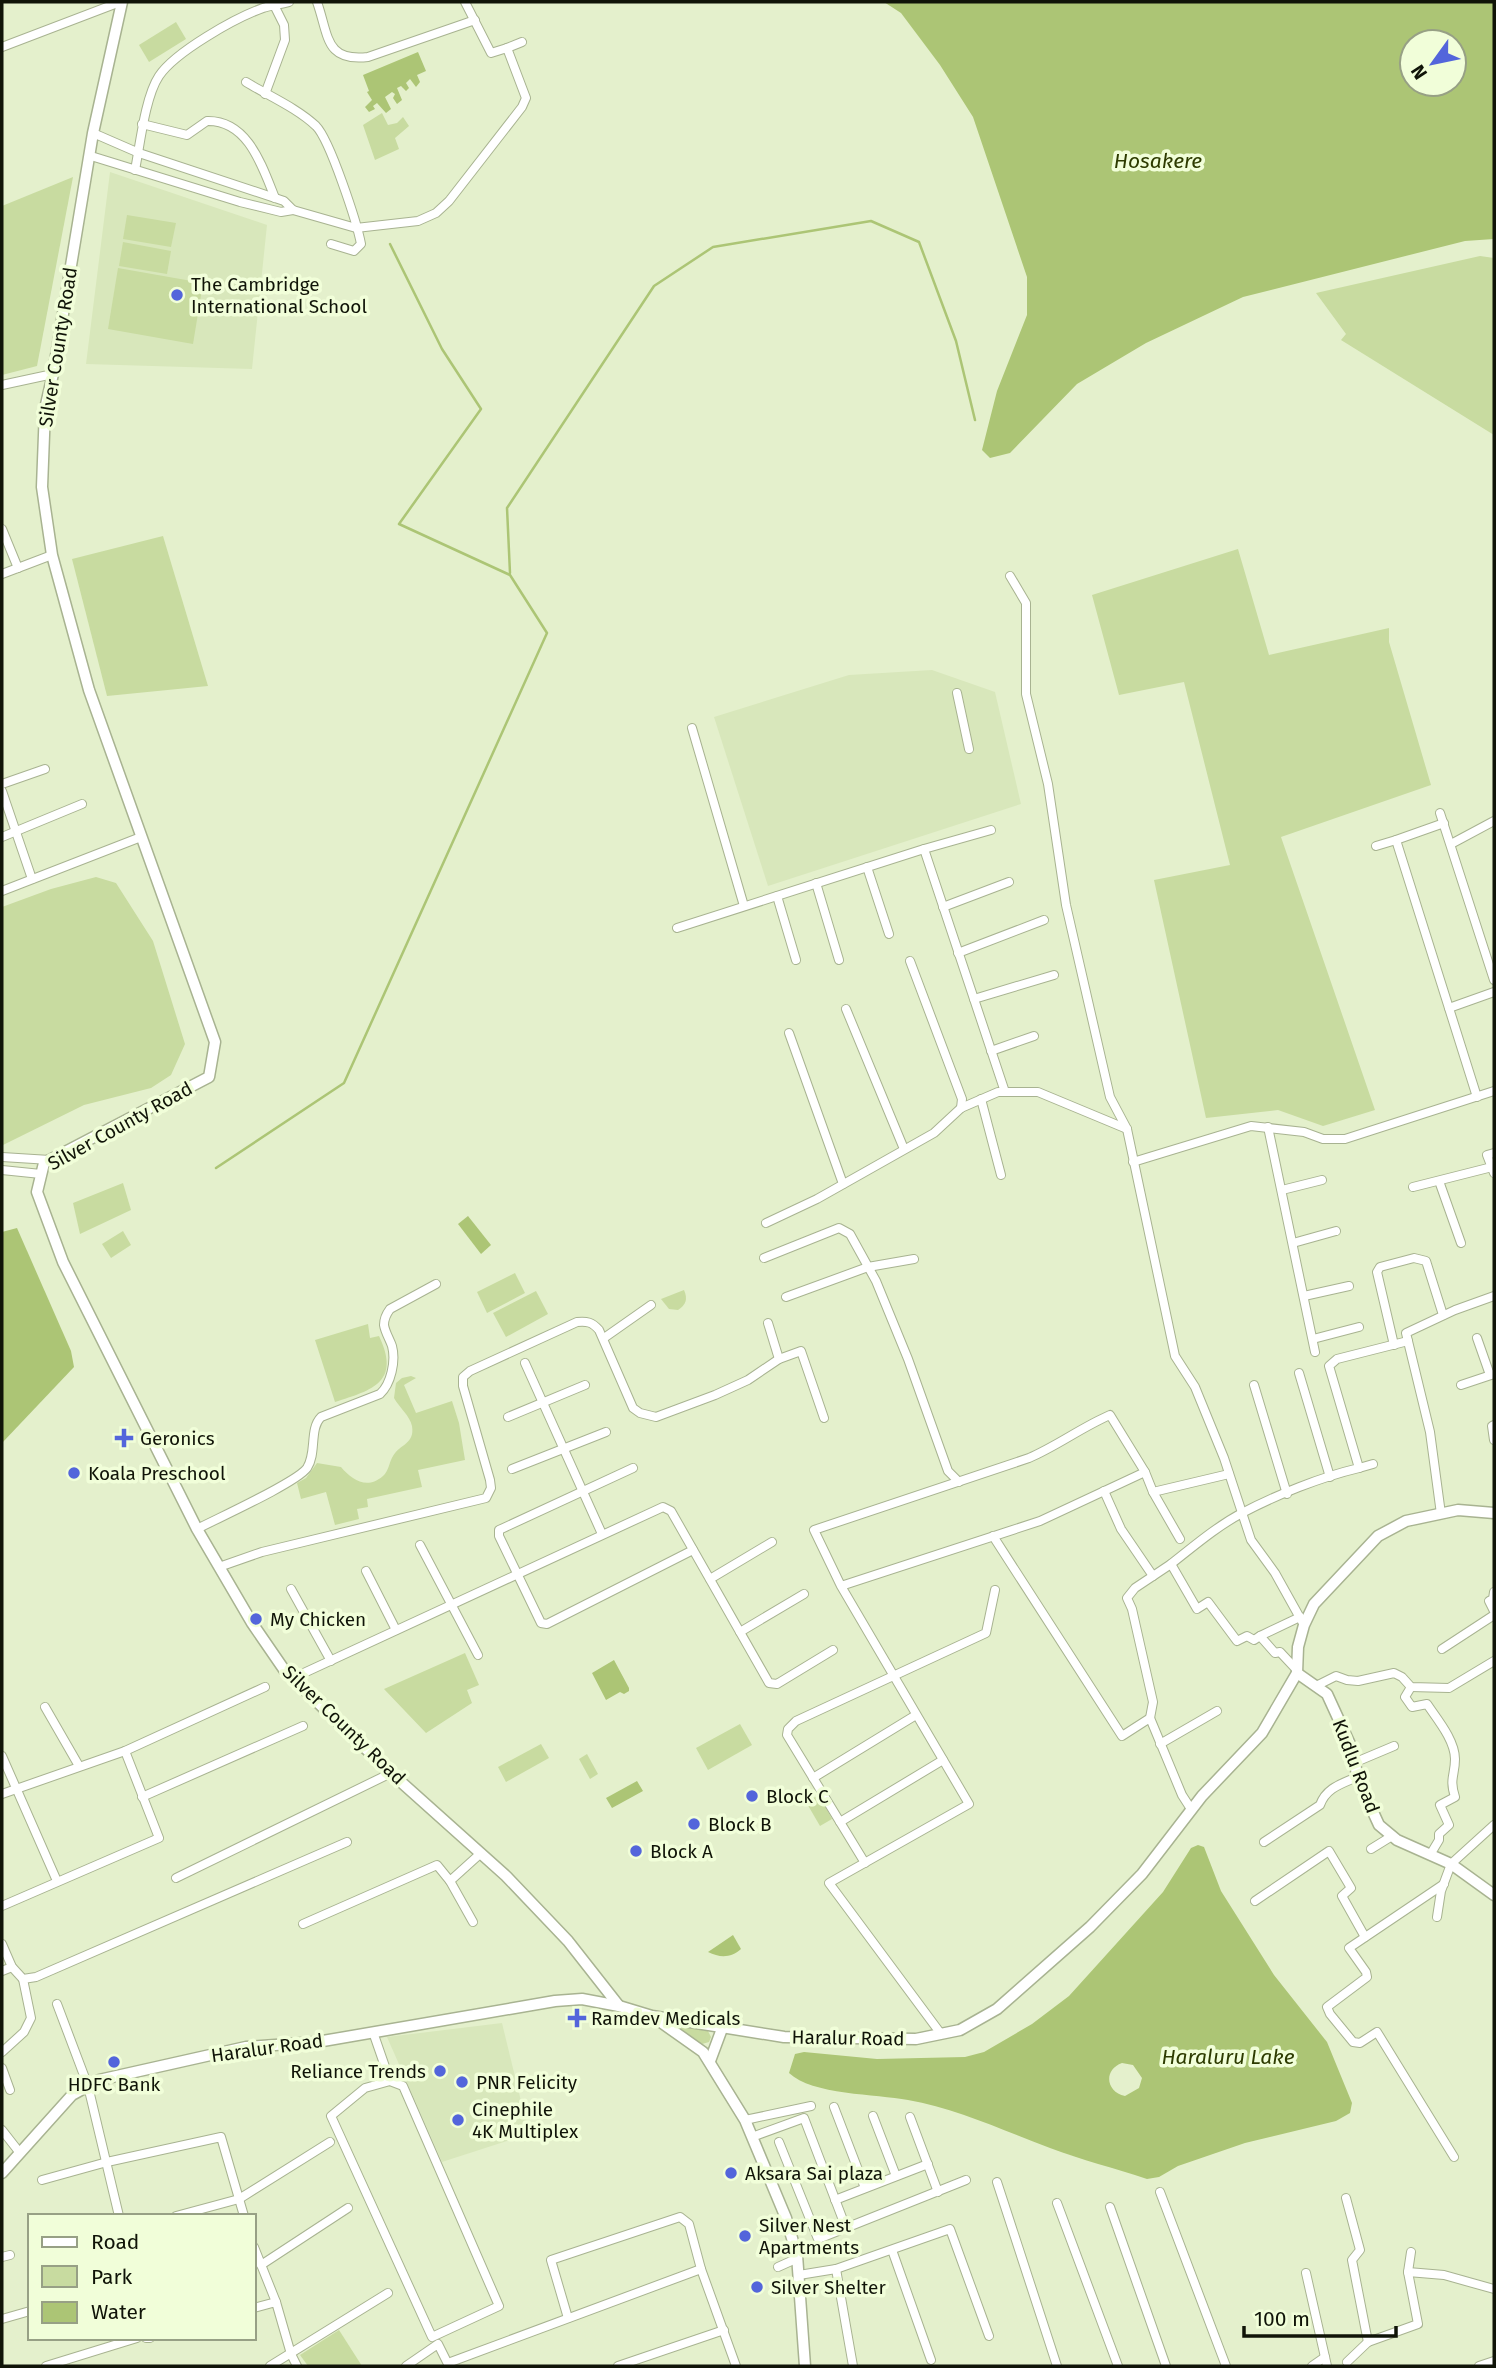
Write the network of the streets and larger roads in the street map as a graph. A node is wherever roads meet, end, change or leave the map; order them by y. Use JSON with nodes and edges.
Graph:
{"nodes":[{"id":1,"x":121,"y":2,"type":"edge"},
{"id":2,"x":289,"y":2,"type":"edge"},
{"id":3,"x":317,"y":2,"type":"edge"},
{"id":4,"x":465,"y":2,"type":"edge"},
{"id":5,"x":275,"y":7,"type":"junction"},
{"id":6,"x":475,"y":20,"type":"junction"},
{"id":7,"x":522,"y":42,"type":"dead end"},
{"id":8,"x":2,"y":47,"type":"edge"},
{"id":9,"x":507,"y":48,"type":"junction"},
{"id":10,"x":246,"y":82,"type":"dead end"},
{"id":11,"x":265,"y":94,"type":"junction"},
{"id":12,"x":142,"y":124,"type":"junction"},
{"id":13,"x":93,"y":133,"type":"junction"},
{"id":14,"x":138,"y":153,"type":"junction"},
{"id":15,"x":91,"y":156,"type":"junction"},
{"id":16,"x":135,"y":170,"type":"junction"},
{"id":17,"x":275,"y":198,"type":"junction"},
{"id":18,"x":293,"y":210,"type":"junction"},
{"id":19,"x":356,"y":228,"type":"junction"},
{"id":20,"x":331,"y":244,"type":"dead end"},
{"id":21,"x":53,"y":374,"type":"junction"},
{"id":22,"x":2,"y":385,"type":"edge"},
{"id":23,"x":2,"y":529,"type":"edge"},
{"id":24,"x":52,"y":555,"type":"junction"},
{"id":25,"x":18,"y":568,"type":"junction"},
{"id":26,"x":2,"y":574,"type":"edge"},
{"id":27,"x":1010,"y":576,"type":"dead end"},
{"id":28,"x":957,"y":693,"type":"dead end"},
{"id":29,"x":692,"y":728,"type":"dead end"},
{"id":30,"x":969,"y":749,"type":"dead end"},
{"id":31,"x":45,"y":769,"type":"dead end"},
{"id":32,"x":2,"y":784,"type":"edge"},
{"id":33,"x":2,"y":791,"type":"edge"},
{"id":34,"x":82,"y":804,"type":"dead end"},
{"id":35,"x":1440,"y":813,"type":"dead end"},
{"id":36,"x":1494,"y":821,"type":"edge"},
{"id":37,"x":1444,"y":823,"type":"junction"},
{"id":38,"x":991,"y":830,"type":"dead end"},
{"id":39,"x":16,"y":831,"type":"junction"},
{"id":40,"x":2,"y":837,"type":"edge"},
{"id":41,"x":141,"y":837,"type":"junction"},
{"id":42,"x":1396,"y":840,"type":"junction"},
{"id":43,"x":1451,"y":844,"type":"junction"},
{"id":44,"x":1376,"y":846,"type":"dead end"},
{"id":45,"x":923,"y":849,"type":"junction"},
{"id":46,"x":867,"y":867,"type":"junction"},
{"id":47,"x":32,"y":879,"type":"junction"},
{"id":48,"x":1009,"y":882,"type":"dead end"},
{"id":49,"x":816,"y":883,"type":"junction"},
{"id":50,"x":2,"y":891,"type":"edge"},
{"id":51,"x":777,"y":895,"type":"junction"},
{"id":52,"x":744,"y":906,"type":"junction"},
{"id":53,"x":943,"y":907,"type":"junction"},
{"id":54,"x":1044,"y":920,"type":"dead end"},
{"id":55,"x":677,"y":928,"type":"dead end"},
{"id":56,"x":889,"y":934,"type":"dead end"},
{"id":57,"x":958,"y":953,"type":"junction"},
{"id":58,"x":796,"y":960,"type":"dead end"},
{"id":59,"x":839,"y":960,"type":"dead end"},
{"id":60,"x":910,"y":961,"type":"dead end"},
{"id":61,"x":1054,"y":975,"type":"dead end"},
{"id":62,"x":1494,"y":980,"type":"edge"},
{"id":63,"x":1494,"y":992,"type":"edge"},
{"id":64,"x":974,"y":999,"type":"junction"},
{"id":65,"x":1449,"y":1007,"type":"junction"},
{"id":66,"x":845,"y":1009,"type":"dead end"},
{"id":67,"x":789,"y":1033,"type":"dead end"},
{"id":68,"x":1034,"y":1037,"type":"dead end"},
{"id":69,"x":991,"y":1051,"type":"junction"},
{"id":70,"x":1494,"y":1091,"type":"edge"},
{"id":71,"x":1005,"y":1092,"type":"junction"},
{"id":72,"x":1477,"y":1097,"type":"junction"},
{"id":73,"x":981,"y":1099,"type":"junction"},
{"id":74,"x":961,"y":1108,"type":"junction"},
{"id":75,"x":1268,"y":1127,"type":"junction"},
{"id":76,"x":1127,"y":1129,"type":"junction"},
{"id":77,"x":904,"y":1149,"type":"junction"},
{"id":78,"x":1494,"y":1153,"type":"edge"},
{"id":79,"x":2,"y":1157,"type":"edge"},
{"id":80,"x":50,"y":1160,"type":"junction"},
{"id":81,"x":1133,"y":1161,"type":"junction"},
{"id":82,"x":2,"y":1170,"type":"edge"},
{"id":83,"x":1493,"y":1170,"type":"edge"},
{"id":84,"x":41,"y":1174,"type":"junction"},
{"id":85,"x":1002,"y":1175,"type":"dead end"},
{"id":86,"x":1322,"y":1180,"type":"dead end"},
{"id":87,"x":1439,"y":1181,"type":"junction"},
{"id":88,"x":843,"y":1184,"type":"junction"},
{"id":89,"x":1413,"y":1187,"type":"dead end"},
{"id":90,"x":1282,"y":1190,"type":"junction"},
{"id":91,"x":766,"y":1223,"type":"dead end"},
{"id":92,"x":1336,"y":1231,"type":"dead end"},
{"id":93,"x":1293,"y":1243,"type":"junction"},
{"id":94,"x":1461,"y":1243,"type":"dead end"},
{"id":95,"x":764,"y":1258,"type":"dead end"},
{"id":96,"x":914,"y":1259,"type":"dead end"},
{"id":97,"x":868,"y":1267,"type":"junction"},
{"id":98,"x":436,"y":1284,"type":"dead end"},
{"id":99,"x":1349,"y":1286,"type":"dead end"},
{"id":100,"x":1304,"y":1296,"type":"junction"},
{"id":101,"x":1494,"y":1296,"type":"edge"},
{"id":102,"x":786,"y":1297,"type":"dead end"},
{"id":103,"x":652,"y":1305,"type":"dead end"},
{"id":104,"x":1443,"y":1315,"type":"junction"},
{"id":105,"x":768,"y":1323,"type":"dead end"},
{"id":106,"x":1359,"y":1327,"type":"dead end"},
{"id":107,"x":604,"y":1338,"type":"junction"},
{"id":108,"x":1477,"y":1338,"type":"dead end"},
{"id":109,"x":1313,"y":1339,"type":"junction"},
{"id":110,"x":1408,"y":1341,"type":"junction"},
{"id":111,"x":1394,"y":1345,"type":"junction"},
{"id":112,"x":1315,"y":1352,"type":"dead end"},
{"id":113,"x":779,"y":1359,"type":"junction"},
{"id":114,"x":525,"y":1363,"type":"dead end"},
{"id":115,"x":1299,"y":1373,"type":"dead end"},
{"id":116,"x":1492,"y":1374,"type":"edge"},
{"id":117,"x":585,"y":1385,"type":"dead end"},
{"id":118,"x":1254,"y":1385,"type":"dead end"},
{"id":119,"x":1461,"y":1385,"type":"dead end"},
{"id":120,"x":543,"y":1403,"type":"junction"},
{"id":121,"x":508,"y":1417,"type":"dead end"},
{"id":122,"x":824,"y":1418,"type":"dead end"},
{"id":123,"x":1494,"y":1426,"type":"edge"},
{"id":124,"x":606,"y":1432,"type":"dead end"},
{"id":125,"x":1494,"y":1440,"type":"edge"},
{"id":126,"x":564,"y":1449,"type":"junction"},
{"id":127,"x":1373,"y":1464,"type":"dead end"},
{"id":128,"x":633,"y":1468,"type":"dead end"},
{"id":129,"x":1359,"y":1468,"type":"junction"},
{"id":130,"x":512,"y":1469,"type":"dead end"},
{"id":131,"x":1145,"y":1472,"type":"junction"},
{"id":132,"x":1229,"y":1474,"type":"junction"},
{"id":133,"x":1330,"y":1477,"type":"junction"},
{"id":134,"x":959,"y":1482,"type":"junction"},
{"id":135,"x":583,"y":1491,"type":"junction"},
{"id":136,"x":1104,"y":1491,"type":"junction"},
{"id":137,"x":1153,"y":1492,"type":"junction"},
{"id":138,"x":1287,"y":1494,"type":"junction"},
{"id":139,"x":1242,"y":1513,"type":"junction"},
{"id":140,"x":1494,"y":1513,"type":"edge"},
{"id":141,"x":1441,"y":1514,"type":"junction"},
{"id":142,"x":197,"y":1529,"type":"junction"},
{"id":143,"x":602,"y":1534,"type":"junction"},
{"id":144,"x":993,"y":1536,"type":"junction"},
{"id":145,"x":1180,"y":1539,"type":"dead end"},
{"id":146,"x":772,"y":1542,"type":"dead end"},
{"id":147,"x":420,"y":1545,"type":"dead end"},
{"id":148,"x":693,"y":1550,"type":"junction"},
{"id":149,"x":1171,"y":1564,"type":"junction"},
{"id":150,"x":219,"y":1567,"type":"junction"},
{"id":151,"x":366,"y":1572,"type":"dead end"},
{"id":152,"x":516,"y":1574,"type":"junction"},
{"id":153,"x":1153,"y":1576,"type":"junction"},
{"id":154,"x":710,"y":1579,"type":"junction"},
{"id":155,"x":841,"y":1586,"type":"junction"},
{"id":156,"x":291,"y":1589,"type":"dead end"},
{"id":157,"x":995,"y":1590,"type":"dead end"},
{"id":158,"x":1494,"y":1592,"type":"edge"},
{"id":159,"x":804,"y":1594,"type":"dead end"},
{"id":160,"x":452,"y":1604,"type":"junction"},
{"id":161,"x":1494,"y":1613,"type":"edge"},
{"id":162,"x":1302,"y":1621,"type":"junction"},
{"id":163,"x":396,"y":1630,"type":"junction"},
{"id":164,"x":740,"y":1632,"type":"junction"},
{"id":165,"x":1261,"y":1636,"type":"junction"},
{"id":166,"x":1442,"y":1649,"type":"dead end"},
{"id":167,"x":833,"y":1650,"type":"dead end"},
{"id":168,"x":478,"y":1654,"type":"dead end"},
{"id":169,"x":331,"y":1661,"type":"junction"},
{"id":170,"x":1494,"y":1661,"type":"edge"},
{"id":171,"x":1296,"y":1670,"type":"junction"},
{"id":172,"x":894,"y":1676,"type":"junction"},
{"id":173,"x":293,"y":1678,"type":"junction"},
{"id":174,"x":1316,"y":1686,"type":"junction"},
{"id":175,"x":265,"y":1687,"type":"dead end"},
{"id":176,"x":1411,"y":1687,"type":"junction"},
{"id":177,"x":45,"y":1707,"type":"dead end"},
{"id":178,"x":1217,"y":1711,"type":"dead end"},
{"id":179,"x":916,"y":1715,"type":"junction"},
{"id":180,"x":1150,"y":1718,"type":"junction"},
{"id":181,"x":303,"y":1726,"type":"dead end"},
{"id":182,"x":1160,"y":1744,"type":"junction"},
{"id":183,"x":1394,"y":1746,"type":"dead end"},
{"id":184,"x":125,"y":1751,"type":"junction"},
{"id":185,"x":2,"y":1756,"type":"edge"},
{"id":186,"x":943,"y":1760,"type":"junction"},
{"id":187,"x":1356,"y":1762,"type":"junction"},
{"id":188,"x":79,"y":1766,"type":"junction"},
{"id":189,"x":391,"y":1773,"type":"junction"},
{"id":190,"x":1357,"y":1777,"type":"junction"},
{"id":191,"x":813,"y":1778,"type":"junction"},
{"id":192,"x":16,"y":1787,"type":"junction"},
{"id":193,"x":2,"y":1794,"type":"edge"},
{"id":194,"x":142,"y":1797,"type":"junction"},
{"id":195,"x":1191,"y":1809,"type":"junction"},
{"id":196,"x":840,"y":1822,"type":"junction"},
{"id":197,"x":1494,"y":1825,"type":"edge"},
{"id":198,"x":1392,"y":1836,"type":"junction"},
{"id":199,"x":347,"y":1842,"type":"dead end"},
{"id":200,"x":1264,"y":1842,"type":"dead end"},
{"id":201,"x":1371,"y":1849,"type":"dead end"},
{"id":202,"x":481,"y":1853,"type":"junction"},
{"id":203,"x":1430,"y":1855,"type":"junction"},
{"id":204,"x":865,"y":1863,"type":"junction"},
{"id":205,"x":1451,"y":1864,"type":"junction"},
{"id":206,"x":176,"y":1878,"type":"dead end"},
{"id":207,"x":57,"y":1881,"type":"junction"},
{"id":208,"x":450,"y":1881,"type":"junction"},
{"id":209,"x":1444,"y":1884,"type":"junction"},
{"id":210,"x":1494,"y":1895,"type":"edge"},
{"id":211,"x":1255,"y":1901,"type":"dead end"},
{"id":212,"x":2,"y":1906,"type":"edge"},
{"id":213,"x":1437,"y":1917,"type":"dead end"},
{"id":214,"x":473,"y":1922,"type":"dead end"},
{"id":215,"x":303,"y":1924,"type":"dead end"},
{"id":216,"x":1365,"y":1937,"type":"junction"},
{"id":217,"x":2,"y":1944,"type":"edge"},
{"id":218,"x":12,"y":1967,"type":"junction"},
{"id":219,"x":2,"y":1971,"type":"edge"},
{"id":220,"x":23,"y":1979,"type":"junction"},
{"id":221,"x":57,"y":2004,"type":"dead end"},
{"id":222,"x":619,"y":2006,"type":"junction"},
{"id":223,"x":652,"y":2016,"type":"junction"},
{"id":224,"x":723,"y":2026,"type":"junction"},
{"id":225,"x":373,"y":2032,"type":"junction"},
{"id":226,"x":941,"y":2034,"type":"junction"},
{"id":227,"x":2,"y":2052,"type":"edge"},
{"id":228,"x":710,"y":2061,"type":"junction"},
{"id":229,"x":2,"y":2068,"type":"edge"},
{"id":230,"x":390,"y":2081,"type":"junction"},
{"id":231,"x":88,"y":2086,"type":"junction"},
{"id":232,"x":10,"y":2090,"type":"dead end"},
{"id":233,"x":811,"y":2106,"type":"dead end"},
{"id":234,"x":834,"y":2107,"type":"dead end"},
{"id":235,"x":873,"y":2116,"type":"dead end"},
{"id":236,"x":910,"y":2117,"type":"dead end"},
{"id":237,"x":745,"y":2120,"type":"junction"},
{"id":238,"x":2,"y":2130,"type":"edge"},
{"id":239,"x":752,"y":2137,"type":"junction"},
{"id":240,"x":330,"y":2142,"type":"dead end"},
{"id":241,"x":779,"y":2142,"type":"dead end"},
{"id":242,"x":20,"y":2153,"type":"junction"},
{"id":243,"x":1454,"y":2157,"type":"dead end"},
{"id":244,"x":107,"y":2162,"type":"junction"},
{"id":245,"x":928,"y":2164,"type":"junction"},
{"id":246,"x":2,"y":2173,"type":"edge"},
{"id":247,"x":896,"y":2176,"type":"junction"},
{"id":248,"x":42,"y":2180,"type":"dead end"},
{"id":249,"x":966,"y":2180,"type":"dead end"},
{"id":250,"x":997,"y":2182,"type":"dead end"},
{"id":251,"x":865,"y":2188,"type":"junction"},
{"id":252,"x":938,"y":2192,"type":"junction"},
{"id":253,"x":1160,"y":2192,"type":"dead end"},
{"id":254,"x":1346,"y":2198,"type":"dead end"},
{"id":255,"x":239,"y":2199,"type":"junction"},
{"id":256,"x":835,"y":2200,"type":"junction"},
{"id":257,"x":1057,"y":2203,"type":"dead end"},
{"id":258,"x":1110,"y":2207,"type":"dead end"},
{"id":259,"x":348,"y":2208,"type":"dead end"},
{"id":260,"x":119,"y":2214,"type":"edge"},
{"id":261,"x":183,"y":2214,"type":"edge"},
{"id":262,"x":243,"y":2214,"type":"edge"},
{"id":263,"x":846,"y":2228,"type":"junction"},
{"id":264,"x":892,"y":2250,"type":"junction"},
{"id":265,"x":256,"y":2252,"type":"edge"},
{"id":266,"x":1411,"y":2252,"type":"dead end"},
{"id":267,"x":798,"y":2258,"type":"junction"},
{"id":268,"x":261,"y":2265,"type":"junction"},
{"id":269,"x":778,"y":2267,"type":"dead end"},
{"id":270,"x":701,"y":2269,"type":"junction"},
{"id":271,"x":835,"y":2269,"type":"junction"},
{"id":272,"x":1408,"y":2272,"type":"junction"},
{"id":273,"x":1306,"y":2273,"type":"dead end"},
{"id":274,"x":799,"y":2275,"type":"junction"},
{"id":275,"x":1494,"y":2289,"type":"edge"},
{"id":276,"x":388,"y":2293,"type":"dead end"},
{"id":277,"x":276,"y":2302,"type":"junction"},
{"id":278,"x":256,"y":2307,"type":"edge"},
{"id":279,"x":28,"y":2312,"type":"edge"},
{"id":280,"x":568,"y":2318,"type":"junction"},
{"id":281,"x":2,"y":2319,"type":"edge"},
{"id":282,"x":724,"y":2330,"type":"junction"},
{"id":283,"x":989,"y":2336,"type":"dead end"},
{"id":284,"x":131,"y":2340,"type":"edge"},
{"id":285,"x":1368,"y":2342,"type":"junction"},
{"id":286,"x":291,"y":2354,"type":"junction"},
{"id":287,"x":1325,"y":2357,"type":"junction"},
{"id":288,"x":932,"y":2360,"type":"dead end"},
{"id":289,"x":1494,"y":2361,"type":"edge"},
{"id":290,"x":1347,"y":2362,"type":"dead end"},
{"id":291,"x":449,"y":2365,"type":"edge"},
{"id":292,"x":46,"y":2366,"type":"edge"},
{"id":293,"x":271,"y":2366,"type":"edge"},
{"id":294,"x":297,"y":2366,"type":"edge"},
{"id":295,"x":406,"y":2366,"type":"edge"},
{"id":296,"x":618,"y":2366,"type":"edge"},
{"id":297,"x":736,"y":2366,"type":"edge"},
{"id":298,"x":805,"y":2366,"type":"edge"},
{"id":299,"x":853,"y":2366,"type":"edge"},
{"id":300,"x":1057,"y":2366,"type":"edge"},
{"id":301,"x":1118,"y":2366,"type":"edge"},
{"id":302,"x":1167,"y":2366,"type":"edge"},
{"id":303,"x":1226,"y":2366,"type":"edge"},
{"id":304,"x":1312,"y":2366,"type":"edge"},
{"id":305,"x":1327,"y":2366,"type":"edge"},
{"id":306,"x":1479,"y":2366,"type":"edge"}],
"edges":[{"from":1,"to":8,"type":"street"},
{"from":1,"to":13,"type":"street","name":"Silver County Road"},
{"from":2,"to":5,"type":"street"},
{"from":3,"to":6,"type":"street"},
{"from":4,"to":6,"type":"street"},
{"from":5,"to":11,"type":"street"},
{"from":5,"to":12,"type":"street"},
{"from":6,"to":9,"type":"street"},
{"from":7,"to":9,"type":"street"},
{"from":9,"to":19,"type":"street"},
{"from":10,"to":11,"type":"street"},
{"from":11,"to":19,"type":"street"},
{"from":12,"to":14,"type":"street"},
{"from":12,"to":17,"type":"street"},
{"from":13,"to":14,"type":"street"},
{"from":13,"to":15,"type":"street","name":"Silver County Road"},
{"from":14,"to":16,"type":"street"},
{"from":14,"to":17,"type":"street"},
{"from":15,"to":16,"type":"street"},
{"from":15,"to":21,"type":"street","name":"Silver County Road"},
{"from":16,"to":18,"type":"street"},
{"from":17,"to":18,"type":"street"},
{"from":18,"to":19,"type":"street"},
{"from":19,"to":20,"type":"street"},
{"from":21,"to":22,"type":"street"},
{"from":21,"to":24,"type":"street","name":"Silver County Road"},
{"from":23,"to":25,"type":"street"},
{"from":24,"to":25,"type":"street"},
{"from":24,"to":41,"type":"street","name":"Silver County Road"},
{"from":25,"to":26,"type":"street"},
{"from":27,"to":76,"type":"street"},
{"from":28,"to":30,"type":"street"},
{"from":29,"to":52,"type":"street"},
{"from":31,"to":32,"type":"street"},
{"from":33,"to":39,"type":"street"},
{"from":34,"to":39,"type":"street"},
{"from":35,"to":37,"type":"street"},
{"from":36,"to":43,"type":"street"},
{"from":37,"to":42,"type":"street"},
{"from":37,"to":43,"type":"street"},
{"from":38,"to":45,"type":"street"},
{"from":39,"to":40,"type":"street"},
{"from":39,"to":47,"type":"street"},
{"from":41,"to":47,"type":"street"},
{"from":41,"to":80,"type":"street","name":"Silver County Road"},
{"from":42,"to":44,"type":"street"},
{"from":42,"to":65,"type":"street"},
{"from":43,"to":62,"type":"street"},
{"from":45,"to":46,"type":"street"},
{"from":45,"to":53,"type":"street"},
{"from":46,"to":49,"type":"street"},
{"from":46,"to":56,"type":"street"},
{"from":47,"to":50,"type":"street"},
{"from":48,"to":53,"type":"street"},
{"from":49,"to":51,"type":"street"},
{"from":49,"to":59,"type":"street"},
{"from":51,"to":52,"type":"street"},
{"from":51,"to":58,"type":"street"},
{"from":52,"to":55,"type":"street"},
{"from":53,"to":57,"type":"street"},
{"from":54,"to":57,"type":"street"},
{"from":57,"to":64,"type":"street"},
{"from":60,"to":74,"type":"street"},
{"from":61,"to":64,"type":"street"},
{"from":63,"to":65,"type":"street"},
{"from":64,"to":69,"type":"street"},
{"from":65,"to":72,"type":"street"},
{"from":66,"to":77,"type":"street"},
{"from":67,"to":88,"type":"street"},
{"from":68,"to":69,"type":"street"},
{"from":69,"to":71,"type":"street"},
{"from":70,"to":72,"type":"street"},
{"from":71,"to":73,"type":"street"},
{"from":71,"to":76,"type":"street"},
{"from":72,"to":75,"type":"street"},
{"from":73,"to":74,"type":"street"},
{"from":73,"to":85,"type":"street"},
{"from":74,"to":77,"type":"street"},
{"from":75,"to":81,"type":"street"},
{"from":75,"to":90,"type":"street"},
{"from":76,"to":81,"type":"street"},
{"from":77,"to":88,"type":"street"},
{"from":78,"to":83,"type":"street"},
{"from":79,"to":80,"type":"street"},
{"from":80,"to":84,"type":"street","name":"Silver County Road"},
{"from":81,"to":132,"type":"street"},
{"from":82,"to":84,"type":"street"},
{"from":83,"to":87,"type":"street"},
{"from":84,"to":142,"type":"street","name":"Silver County Road"},
{"from":86,"to":90,"type":"street"},
{"from":87,"to":89,"type":"street"},
{"from":87,"to":94,"type":"street"},
{"from":88,"to":91,"type":"street"},
{"from":90,"to":93,"type":"street"},
{"from":92,"to":93,"type":"street"},
{"from":93,"to":100,"type":"street"},
{"from":95,"to":97,"type":"street"},
{"from":96,"to":97,"type":"street"},
{"from":97,"to":102,"type":"street"},
{"from":97,"to":134,"type":"street"},
{"from":98,"to":142,"type":"street"},
{"from":99,"to":100,"type":"street"},
{"from":100,"to":109,"type":"street"},
{"from":101,"to":104,"type":"street"},
{"from":103,"to":107,"type":"street"},
{"from":104,"to":110,"type":"street"},
{"from":104,"to":111,"type":"street"},
{"from":105,"to":113,"type":"street"},
{"from":106,"to":109,"type":"street"},
{"from":107,"to":113,"type":"street"},
{"from":107,"to":150,"type":"street"},
{"from":108,"to":116,"type":"street"},
{"from":109,"to":112,"type":"street"},
{"from":110,"to":111,"type":"street"},
{"from":110,"to":141,"type":"street"},
{"from":111,"to":129,"type":"street"},
{"from":113,"to":122,"type":"street"},
{"from":114,"to":120,"type":"street"},
{"from":115,"to":133,"type":"street"},
{"from":116,"to":119,"type":"street"},
{"from":117,"to":120,"type":"street"},
{"from":118,"to":138,"type":"street"},
{"from":120,"to":121,"type":"street"},
{"from":120,"to":126,"type":"street"},
{"from":123,"to":125,"type":"street"},
{"from":124,"to":126,"type":"street"},
{"from":126,"to":130,"type":"street"},
{"from":126,"to":135,"type":"street"},
{"from":127,"to":129,"type":"street"},
{"from":128,"to":135,"type":"street"},
{"from":129,"to":133,"type":"street"},
{"from":131,"to":134,"type":"street"},
{"from":131,"to":136,"type":"street"},
{"from":131,"to":137,"type":"street"},
{"from":132,"to":137,"type":"street"},
{"from":132,"to":139,"type":"street"},
{"from":133,"to":138,"type":"street"},
{"from":134,"to":155,"type":"street"},
{"from":135,"to":143,"type":"street"},
{"from":135,"to":152,"type":"street"},
{"from":136,"to":144,"type":"street"},
{"from":136,"to":153,"type":"street"},
{"from":137,"to":145,"type":"street"},
{"from":138,"to":139,"type":"street"},
{"from":139,"to":149,"type":"street"},
{"from":139,"to":162,"type":"street"},
{"from":140,"to":141,"type":"street","name":"Haralur Road"},
{"from":141,"to":162,"type":"street","name":"Haralur Road"},
{"from":142,"to":150,"type":"street","name":"Silver County Road"},
{"from":143,"to":148,"type":"street"},
{"from":143,"to":152,"type":"street"},
{"from":144,"to":155,"type":"street"},
{"from":144,"to":180,"type":"street"},
{"from":146,"to":154,"type":"street"},
{"from":147,"to":160,"type":"street"},
{"from":148,"to":152,"type":"street"},
{"from":148,"to":154,"type":"street"},
{"from":149,"to":153,"type":"street"},
{"from":149,"to":165,"type":"street"},
{"from":150,"to":173,"type":"street","name":"Silver County Road"},
{"from":151,"to":163,"type":"street"},
{"from":152,"to":160,"type":"street"},
{"from":153,"to":180,"type":"street"},
{"from":154,"to":164,"type":"street"},
{"from":155,"to":172,"type":"street"},
{"from":156,"to":169,"type":"street"},
{"from":157,"to":172,"type":"street"},
{"from":158,"to":161,"type":"street"},
{"from":159,"to":164,"type":"street"},
{"from":160,"to":163,"type":"street"},
{"from":160,"to":168,"type":"street"},
{"from":161,"to":166,"type":"street"},
{"from":162,"to":165,"type":"street"},
{"from":162,"to":171,"type":"street","name":"Haralur Road"},
{"from":163,"to":169,"type":"street"},
{"from":164,"to":167,"type":"street"},
{"from":165,"to":171,"type":"street"},
{"from":169,"to":173,"type":"street"},
{"from":170,"to":176,"type":"street"},
{"from":171,"to":174,"type":"street","name":"Kudlu Road"},
{"from":171,"to":195,"type":"street","name":"Haralur Road"},
{"from":172,"to":179,"type":"street"},
{"from":172,"to":191,"type":"street"},
{"from":173,"to":189,"type":"street","name":"Silver County Road"},
{"from":174,"to":176,"type":"street"},
{"from":174,"to":187,"type":"street","name":"Kudlu Road"},
{"from":175,"to":184,"type":"street"},
{"from":176,"to":203,"type":"street"},
{"from":177,"to":188,"type":"street"},
{"from":178,"to":182,"type":"street"},
{"from":179,"to":186,"type":"street"},
{"from":179,"to":191,"type":"street"},
{"from":180,"to":182,"type":"street"},
{"from":181,"to":194,"type":"street"},
{"from":182,"to":195,"type":"street"},
{"from":183,"to":187,"type":"street"},
{"from":184,"to":188,"type":"street"},
{"from":184,"to":194,"type":"street"},
{"from":185,"to":192,"type":"street"},
{"from":186,"to":196,"type":"street"},
{"from":186,"to":204,"type":"street"},
{"from":187,"to":190,"type":"street","name":"Kudlu Road"},
{"from":188,"to":192,"type":"street"},
{"from":189,"to":202,"type":"street","name":"Silver County Road"},
{"from":189,"to":206,"type":"street"},
{"from":190,"to":198,"type":"street","name":"Kudlu Road"},
{"from":190,"to":200,"type":"street"},
{"from":191,"to":196,"type":"street"},
{"from":192,"to":193,"type":"street"},
{"from":192,"to":207,"type":"street"},
{"from":194,"to":207,"type":"street"},
{"from":195,"to":226,"type":"street","name":"Haralur Road"},
{"from":196,"to":204,"type":"street"},
{"from":197,"to":205,"type":"street"},
{"from":198,"to":201,"type":"street"},
{"from":198,"to":203,"type":"street","name":"Kudlu Road"},
{"from":199,"to":220,"type":"street"},
{"from":202,"to":208,"type":"street"},
{"from":202,"to":222,"type":"street","name":"Silver County Road"},
{"from":203,"to":205,"type":"street","name":"Kudlu Road"},
{"from":204,"to":226,"type":"street"},
{"from":205,"to":209,"type":"street"},
{"from":205,"to":210,"type":"street","name":"Kudlu Road"},
{"from":207,"to":212,"type":"street"},
{"from":208,"to":214,"type":"street"},
{"from":208,"to":215,"type":"street"},
{"from":209,"to":213,"type":"street"},
{"from":209,"to":216,"type":"street"},
{"from":211,"to":216,"type":"street"},
{"from":216,"to":243,"type":"street"},
{"from":217,"to":218,"type":"street"},
{"from":218,"to":219,"type":"street"},
{"from":218,"to":220,"type":"street"},
{"from":220,"to":227,"type":"street"},
{"from":221,"to":231,"type":"street"},
{"from":222,"to":223,"type":"street","name":"Haralur Road"},
{"from":222,"to":225,"type":"street","name":"Haralur Road"},
{"from":223,"to":224,"type":"street","name":"Haralur Road"},
{"from":223,"to":228,"type":"street"},
{"from":224,"to":226,"type":"street","name":"Haralur Road"},
{"from":224,"to":228,"type":"street"},
{"from":225,"to":230,"type":"street"},
{"from":225,"to":231,"type":"street","name":"Haralur Road"},
{"from":228,"to":237,"type":"street"},
{"from":229,"to":232,"type":"street"},
{"from":230,"to":230,"type":"street"},
{"from":231,"to":242,"type":"street","name":"Haralur Road"},
{"from":231,"to":244,"type":"street"},
{"from":233,"to":237,"type":"street"},
{"from":234,"to":251,"type":"street"},
{"from":235,"to":247,"type":"street"},
{"from":236,"to":245,"type":"street"},
{"from":237,"to":239,"type":"street"},
{"from":238,"to":242,"type":"street"},
{"from":239,"to":256,"type":"street"},
{"from":239,"to":267,"type":"street"},
{"from":240,"to":255,"type":"street"},
{"from":241,"to":263,"type":"street"},
{"from":242,"to":246,"type":"street","name":"Haralur Road"},
{"from":244,"to":248,"type":"street"},
{"from":244,"to":255,"type":"street"},
{"from":244,"to":260,"type":"street"},
{"from":245,"to":247,"type":"street"},
{"from":245,"to":252,"type":"street"},
{"from":247,"to":251,"type":"street"},
{"from":249,"to":252,"type":"street"},
{"from":250,"to":300,"type":"street"},
{"from":251,"to":256,"type":"street"},
{"from":252,"to":263,"type":"street"},
{"from":253,"to":303,"type":"street"},
{"from":254,"to":285,"type":"street"},
{"from":255,"to":261,"type":"street"},
{"from":255,"to":262,"type":"street"},
{"from":256,"to":263,"type":"street"},
{"from":257,"to":301,"type":"street"},
{"from":258,"to":302,"type":"street"},
{"from":259,"to":268,"type":"street"},
{"from":264,"to":271,"type":"street"},
{"from":264,"to":283,"type":"street"},
{"from":264,"to":288,"type":"street"},
{"from":265,"to":268,"type":"street"},
{"from":266,"to":272,"type":"street"},
{"from":267,"to":269,"type":"street"},
{"from":267,"to":274,"type":"street"},
{"from":268,"to":277,"type":"street"},
{"from":270,"to":280,"type":"street"},
{"from":270,"to":280,"type":"street"},
{"from":270,"to":282,"type":"street"},
{"from":271,"to":274,"type":"street"},
{"from":271,"to":299,"type":"street"},
{"from":272,"to":275,"type":"street"},
{"from":272,"to":285,"type":"street"},
{"from":273,"to":287,"type":"street"},
{"from":274,"to":298,"type":"street"},
{"from":276,"to":286,"type":"street"},
{"from":277,"to":278,"type":"street"},
{"from":277,"to":286,"type":"street"},
{"from":279,"to":281,"type":"street"},
{"from":280,"to":291,"type":"street"},
{"from":282,"to":296,"type":"street"},
{"from":282,"to":297,"type":"street"},
{"from":284,"to":292,"type":"street"},
{"from":285,"to":290,"type":"street"},
{"from":286,"to":293,"type":"street"},
{"from":286,"to":294,"type":"street"},
{"from":287,"to":304,"type":"street"},
{"from":287,"to":305,"type":"street"},
{"from":289,"to":306,"type":"street"},
{"from":291,"to":295,"type":"street"}]}
